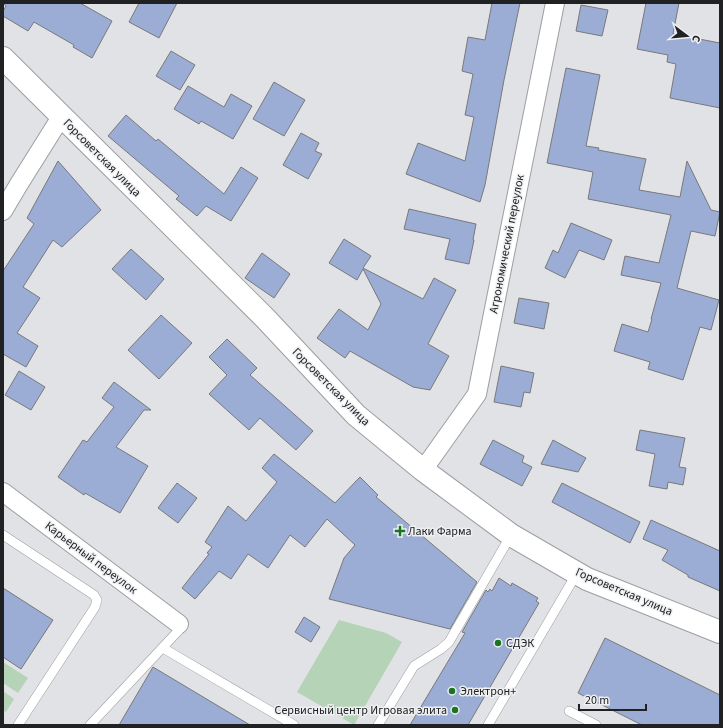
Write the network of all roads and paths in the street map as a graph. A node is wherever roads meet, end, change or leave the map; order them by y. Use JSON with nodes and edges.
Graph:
{"nodes":[{"id":1,"x":555,"y":3,"type":"edge"},
{"id":2,"x":3,"y":58,"type":"edge"},
{"id":3,"x":61,"y":117,"type":"junction"},
{"id":4,"x":3,"y":211,"type":"edge"},
{"id":5,"x":423,"y":470,"type":"junction"},
{"id":6,"x":3,"y":492,"type":"edge"},
{"id":7,"x":3,"y":535,"type":"edge"},
{"id":8,"x":512,"y":535,"type":"junction"},
{"id":9,"x":577,"y":573,"type":"junction"},
{"id":10,"x":179,"y":624,"type":"joint"},
{"id":11,"x":720,"y":632,"type":"edge"},
{"id":12,"x":163,"y":648,"type":"junction"},
{"id":13,"x":568,"y":711,"type":"dead end"},
{"id":14,"x":18,"y":725,"type":"edge"},
{"id":15,"x":90,"y":725,"type":"edge"},
{"id":16,"x":294,"y":725,"type":"edge"},
{"id":17,"x":378,"y":725,"type":"edge"},
{"id":18,"x":488,"y":725,"type":"edge"},
{"id":19,"x":596,"y":725,"type":"edge"}],
"edges":[{"from":1,"to":5,"type":"street","name":"Агрономический переулок"},
{"from":2,"to":3,"type":"street","name":"Горсоветская улица"},
{"from":3,"to":4,"type":"street"},
{"from":3,"to":5,"type":"street","name":"Горсоветская улица"},
{"from":5,"to":8,"type":"street","name":"Горсоветская улица"},
{"from":6,"to":10,"type":"street","name":"Карьерный переулок"},
{"from":7,"to":14,"type":"lane"},
{"from":8,"to":9,"type":"street","name":"Горсоветская улица"},
{"from":8,"to":17,"type":"lane"},
{"from":9,"to":11,"type":"street","name":"Горсоветская улица"},
{"from":9,"to":18,"type":"lane"},
{"from":10,"to":12,"type":"lane"},
{"from":12,"to":15,"type":"lane"},
{"from":12,"to":16,"type":"lane"},
{"from":13,"to":19,"type":"lane"}]}
